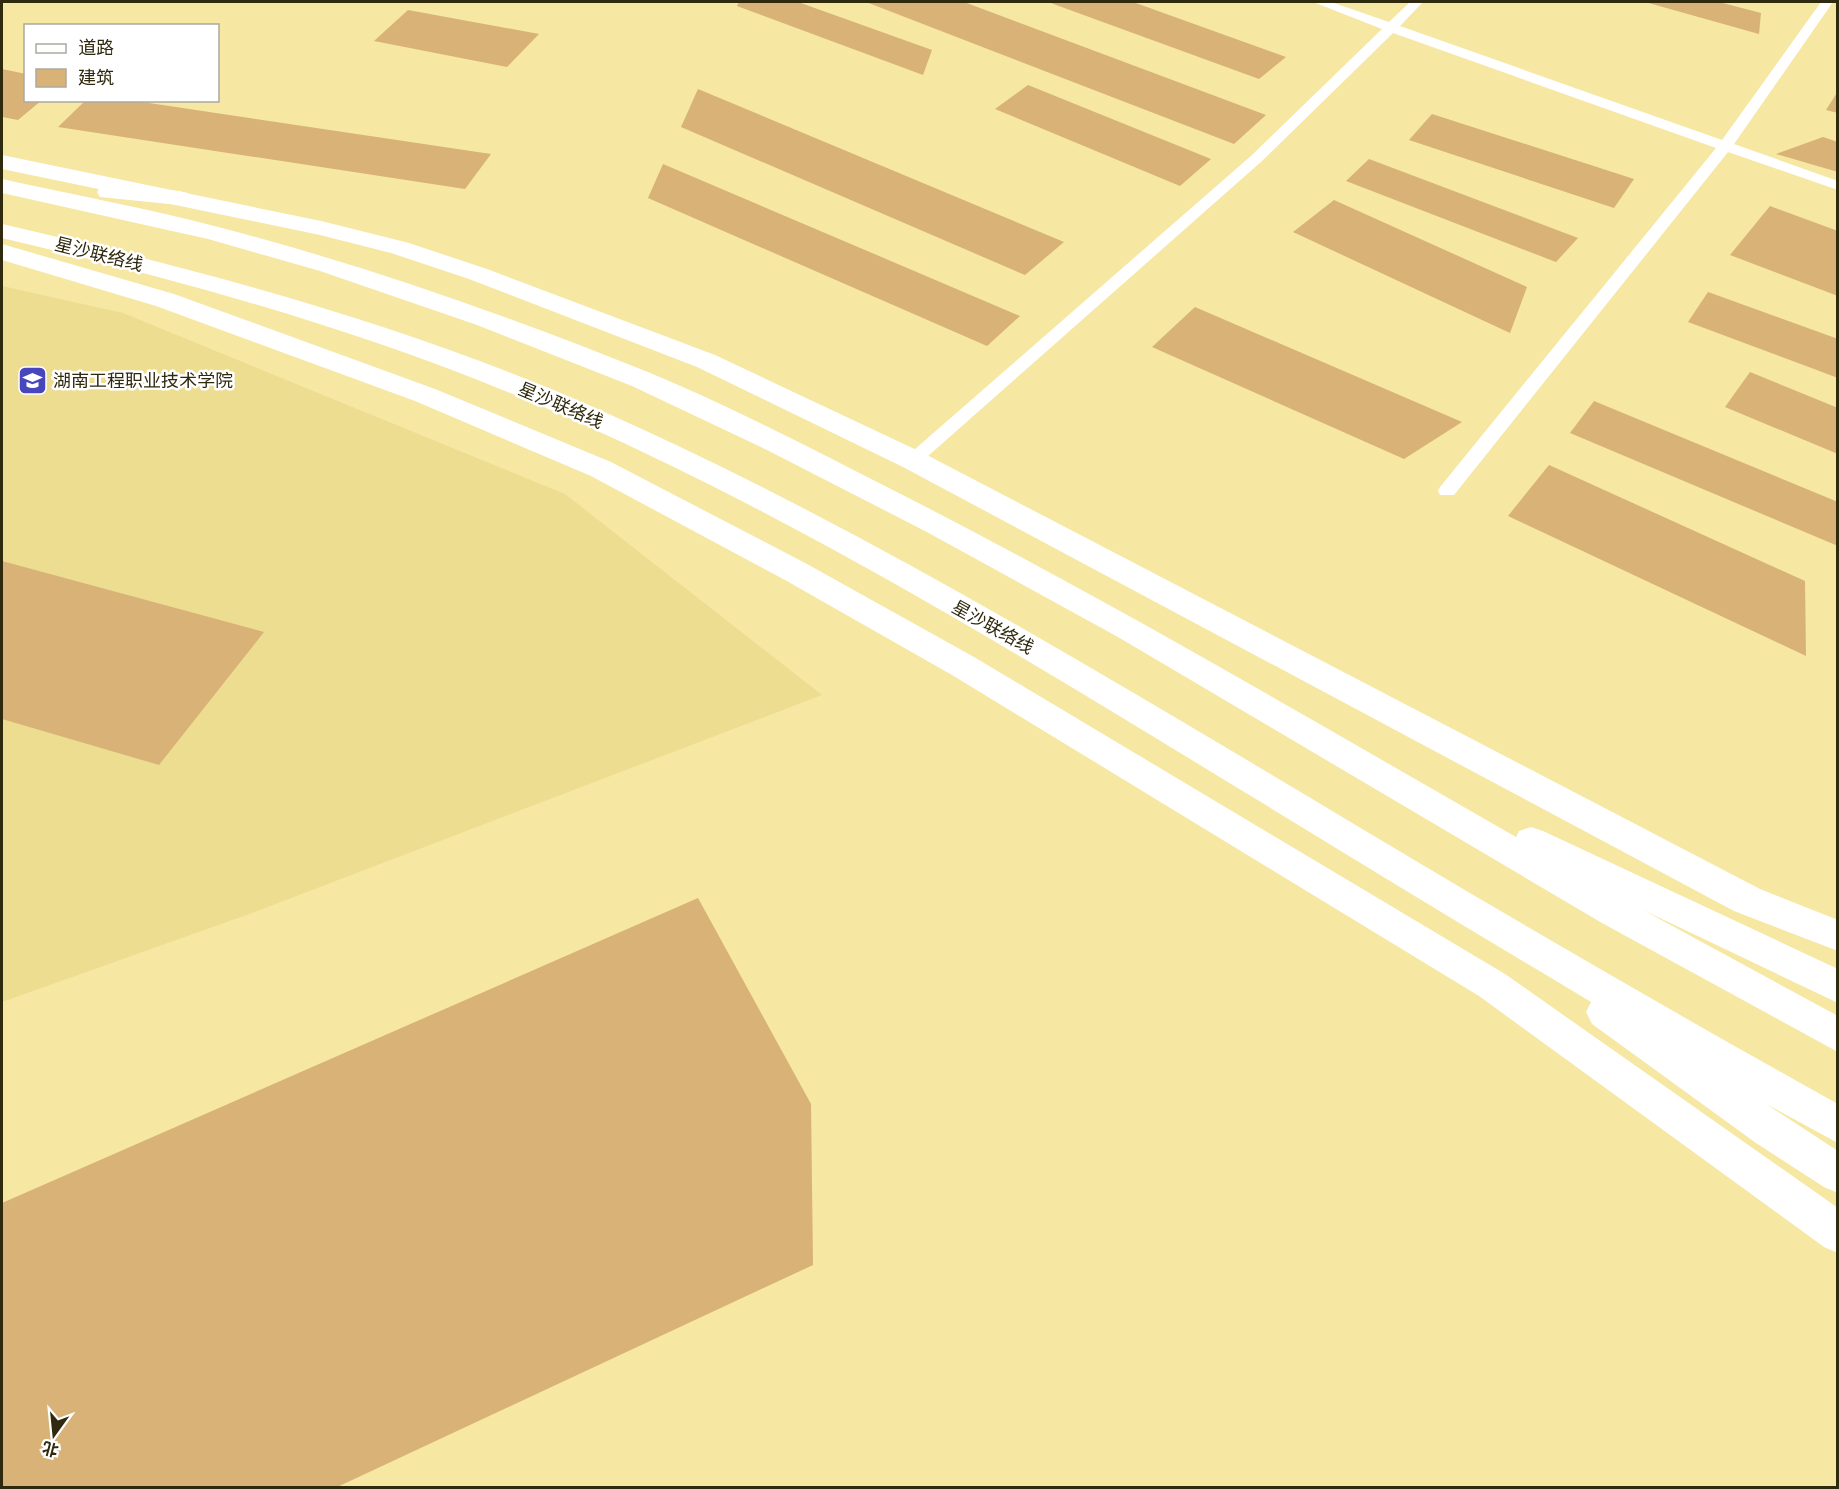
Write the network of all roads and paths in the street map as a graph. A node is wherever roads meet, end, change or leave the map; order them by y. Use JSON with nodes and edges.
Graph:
{"nodes":[{"id":1,"x":1320,"y":2,"type":"edge"},
{"id":2,"x":1417,"y":2,"type":"edge"},
{"id":3,"x":1827,"y":2,"type":"edge"},
{"id":4,"x":1392,"y":27,"type":"junction"},
{"id":5,"x":1724,"y":148,"type":"junction"},
{"id":6,"x":2,"y":162,"type":"edge"},
{"id":7,"x":2,"y":185,"type":"edge"},
{"id":8,"x":1838,"y":186,"type":"edge"},
{"id":9,"x":179,"y":198,"type":"junction"},
{"id":10,"x":2,"y":231,"type":"edge"},
{"id":11,"x":2,"y":252,"type":"edge"},
{"id":12,"x":913,"y":460,"type":"junction"},
{"id":13,"x":1448,"y":490,"type":"dead end"},
{"id":14,"x":1345,"y":754,"type":"junction"},
{"id":15,"x":1435,"y":891,"type":"junction"},
{"id":16,"x":1838,"y":936,"type":"edge"},
{"id":17,"x":1838,"y":987,"type":"edge"},
{"id":18,"x":1838,"y":1035,"type":"edge"},
{"id":19,"x":1838,"y":1125,"type":"edge"},
{"id":20,"x":1838,"y":1174,"type":"edge"},
{"id":21,"x":1838,"y":1233,"type":"edge"}],
"edges":[{"from":1,"to":4,"type":"lane"},
{"from":2,"to":4,"type":"lane"},
{"from":3,"to":5,"type":"lane"},
{"from":4,"to":5,"type":"lane"},
{"from":4,"to":12,"type":"lane"},
{"from":5,"to":8,"type":"lane"},
{"from":5,"to":13,"type":"lane"},
{"from":6,"to":9,"type":"main road"},
{"from":7,"to":9,"type":"main road"},
{"from":7,"to":14,"type":"main road"},
{"from":9,"to":12,"type":"main road"},
{"from":10,"to":15,"type":"main road","name":"星沙联络线"},
{"from":11,"to":21,"type":"main road"},
{"from":12,"to":16,"type":"main road"},
{"from":14,"to":17,"type":"main road"},
{"from":14,"to":18,"type":"main road"},
{"from":15,"to":19,"type":"main road"},
{"from":15,"to":20,"type":"main road"}]}
